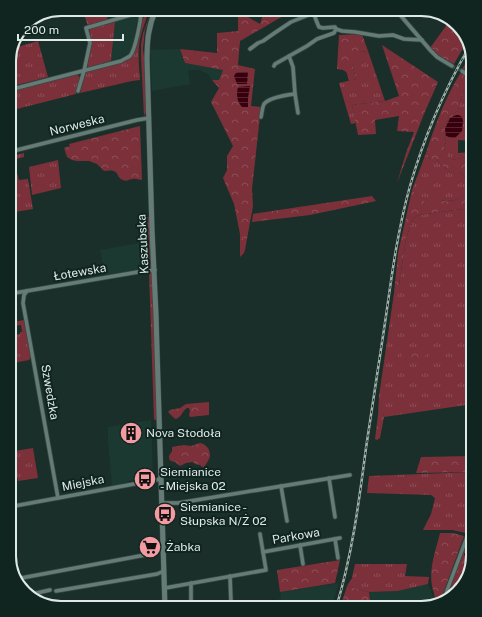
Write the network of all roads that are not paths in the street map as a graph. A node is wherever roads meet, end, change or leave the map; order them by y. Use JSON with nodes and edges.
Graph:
{"nodes":[{"id":1,"x":127,"y":16,"type":"edge"},
{"id":2,"x":141,"y":16,"type":"edge"},
{"id":3,"x":153,"y":16,"type":"edge"},
{"id":4,"x":303,"y":16,"type":"edge"},
{"id":5,"x":315,"y":16,"type":"edge"},
{"id":6,"x":401,"y":16,"type":"edge"},
{"id":7,"x":336,"y":29,"type":"junction"},
{"id":8,"x":422,"y":40,"type":"junction"},
{"id":9,"x":250,"y":49,"type":"dead end"},
{"id":10,"x":288,"y":56,"type":"junction"},
{"id":11,"x":274,"y":66,"type":"dead end"},
{"id":12,"x":452,"y":66,"type":"tunnel mouth"},
{"id":13,"x":84,"y":71,"type":"junction"},
{"id":14,"x":462,"y":71,"type":"tunnel mouth"},
{"id":15,"x":466,"y":74,"type":"edge"},
{"id":16,"x":16,"y":88,"type":"edge"},
{"id":17,"x":78,"y":91,"type":"dead end"},
{"id":18,"x":295,"y":94,"type":"junction"},
{"id":19,"x":298,"y":113,"type":"dead end"},
{"id":20,"x":261,"y":117,"type":"dead end"},
{"id":21,"x":149,"y":118,"type":"junction"},
{"id":22,"x":16,"y":150,"type":"edge"},
{"id":23,"x":155,"y":270,"type":"junction"},
{"id":24,"x":27,"y":291,"type":"junction"},
{"id":25,"x":16,"y":293,"type":"edge"},
{"id":26,"x":350,"y":475,"type":"dead end"},
{"id":27,"x":329,"y":478,"type":"junction"},
{"id":28,"x":161,"y":479,"type":"junction"},
{"id":29,"x":281,"y":486,"type":"junction"},
{"id":30,"x":58,"y":498,"type":"junction"},
{"id":31,"x":162,"y":503,"type":"junction"},
{"id":32,"x":16,"y":506,"type":"edge"},
{"id":33,"x":335,"y":517,"type":"dead end"},
{"id":34,"x":287,"y":521,"type":"dead end"},
{"id":35,"x":260,"y":534,"type":"dead end"},
{"id":36,"x":340,"y":538,"type":"dead end"},
{"id":37,"x":335,"y":539,"type":"junction"},
{"id":38,"x":466,"y":540,"type":"edge"},
{"id":39,"x":300,"y":546,"type":"junction"},
{"id":40,"x":263,"y":552,"type":"junction"},
{"id":41,"x":145,"y":555,"type":"dead end"},
{"id":42,"x":338,"y":558,"type":"dead end"},
{"id":43,"x":304,"y":564,"type":"dead end"},
{"id":44,"x":164,"y":571,"type":"junction"},
{"id":45,"x":230,"y":576,"type":"junction"},
{"id":46,"x":22,"y":578,"type":"edge"},
{"id":47,"x":191,"y":583,"type":"junction"},
{"id":48,"x":165,"y":588,"type":"junction"},
{"id":49,"x":50,"y":590,"type":"dead end"},
{"id":50,"x":56,"y":591,"type":"dead end"},
{"id":51,"x":36,"y":593,"type":"edge"},
{"id":52,"x":446,"y":593,"type":"edge"},
{"id":53,"x":165,"y":601,"type":"edge"},
{"id":54,"x":192,"y":601,"type":"edge"},
{"id":55,"x":231,"y":601,"type":"edge"}],
"edges":[{"from":1,"to":13,"type":"street"},
{"from":2,"to":13,"type":"street"},
{"from":3,"to":21,"type":"main road","name":"Kaszubska"},
{"from":4,"to":9,"type":"street"},
{"from":5,"to":7,"type":"street"},
{"from":6,"to":8,"type":"street"},
{"from":7,"to":8,"type":"street"},
{"from":7,"to":10,"type":"street"},
{"from":8,"to":12,"type":"street"},
{"from":10,"to":11,"type":"street"},
{"from":10,"to":18,"type":"street"},
{"from":13,"to":16,"type":"street"},
{"from":13,"to":17,"type":"street"},
{"from":14,"to":15,"type":"street"},
{"from":18,"to":19,"type":"street"},
{"from":18,"to":20,"type":"street"},
{"from":21,"to":22,"type":"street","name":"Norweska"},
{"from":21,"to":23,"type":"main road","name":"Kaszubska"},
{"from":23,"to":24,"type":"street","name":"Łotewska"},
{"from":23,"to":28,"type":"main road","name":"Kaszubska"},
{"from":24,"to":25,"type":"street","name":"Łotewska"},
{"from":24,"to":30,"type":"street","name":"Szwedzka"},
{"from":26,"to":27,"type":"street"},
{"from":27,"to":29,"type":"street"},
{"from":27,"to":33,"type":"street"},
{"from":28,"to":30,"type":"street","name":"Miejska"},
{"from":28,"to":31,"type":"main road","name":"Kaszubska"},
{"from":29,"to":31,"type":"street"},
{"from":29,"to":34,"type":"street"},
{"from":30,"to":32,"type":"street","name":"Miejska"},
{"from":31,"to":44,"type":"main road","name":"Kaszubska"},
{"from":35,"to":40,"type":"street"},
{"from":36,"to":37,"type":"street","name":"Parkowa"},
{"from":37,"to":39,"type":"street","name":"Parkowa"},
{"from":37,"to":42,"type":"street"},
{"from":38,"to":52,"type":"street"},
{"from":39,"to":40,"type":"street","name":"Parkowa"},
{"from":39,"to":43,"type":"street"},
{"from":40,"to":45,"type":"street","name":"Parkowa"},
{"from":41,"to":46,"type":"street"},
{"from":44,"to":48,"type":"main road","name":"Kaszubska"},
{"from":44,"to":50,"type":"street"},
{"from":45,"to":47,"type":"street","name":"Parkowa"},
{"from":45,"to":55,"type":"street"},
{"from":47,"to":48,"type":"street","name":"Parkowa"},
{"from":47,"to":54,"type":"street"},
{"from":48,"to":53,"type":"main road","name":"Kaszubska"},
{"from":49,"to":51,"type":"street"}]}
